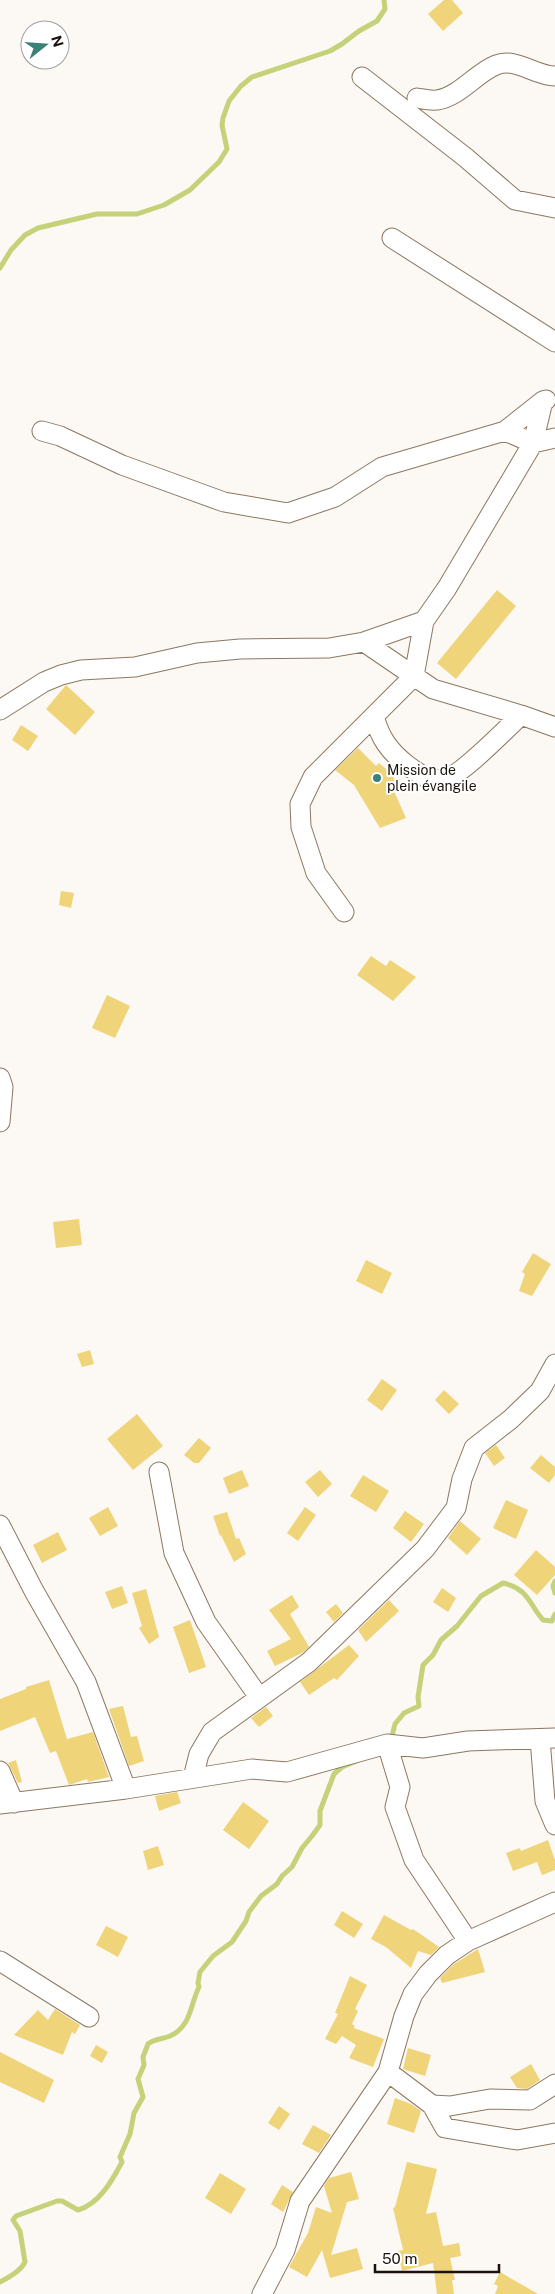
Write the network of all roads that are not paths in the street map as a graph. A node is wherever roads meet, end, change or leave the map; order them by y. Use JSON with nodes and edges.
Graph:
{"nodes":[{"id":1,"x":555,"y":76,"type":"edge"},
{"id":2,"x":362,"y":77,"type":"dead end"},
{"id":3,"x":417,"y":98,"type":"dead end"},
{"id":4,"x":555,"y":208,"type":"edge"},
{"id":5,"x":392,"y":238,"type":"dead end"},
{"id":6,"x":555,"y":342,"type":"edge"},
{"id":7,"x":549,"y":400,"type":"edge"},
{"id":8,"x":42,"y":431,"type":"dead end"},
{"id":9,"x":505,"y":431,"type":"junction"},
{"id":10,"x":555,"y":438,"type":"edge"},
{"id":11,"x":533,"y":443,"type":"junction"},
{"id":12,"x":424,"y":621,"type":"junction"},
{"id":13,"x":364,"y":642,"type":"junction"},
{"id":14,"x":414,"y":676,"type":"junction"},
{"id":15,"x":0,"y":710,"type":"edge"},
{"id":16,"x":521,"y":715,"type":"junction"},
{"id":17,"x":374,"y":716,"type":"junction"},
{"id":18,"x":555,"y":727,"type":"edge"},
{"id":19,"x":344,"y":912,"type":"dead end"},
{"id":20,"x":0,"y":1078,"type":"edge"},
{"id":21,"x":0,"y":1122,"type":"edge"},
{"id":22,"x":555,"y":1364,"type":"edge"},
{"id":23,"x":159,"y":1472,"type":"dead end"},
{"id":24,"x":0,"y":1525,"type":"edge"},
{"id":25,"x":259,"y":1697,"type":"junction"},
{"id":26,"x":548,"y":1739,"type":"edge"},
{"id":27,"x":387,"y":1744,"type":"junction"},
{"id":28,"x":0,"y":1772,"type":"edge"},
{"id":29,"x":194,"y":1778,"type":"junction"},
{"id":30,"x":126,"y":1789,"type":"junction"},
{"id":31,"x":550,"y":1797,"type":"edge"},
{"id":32,"x":7,"y":1804,"type":"edge"},
{"id":33,"x":555,"y":1825,"type":"edge"},
{"id":34,"x":555,"y":1902,"type":"edge"},
{"id":35,"x":468,"y":1941,"type":"junction"},
{"id":36,"x":0,"y":1961,"type":"edge"},
{"id":37,"x":89,"y":2017,"type":"dead end"},
{"id":38,"x":388,"y":2072,"type":"junction"},
{"id":39,"x":555,"y":2084,"type":"edge"},
{"id":40,"x":432,"y":2105,"type":"junction"},
{"id":41,"x":555,"y":2133,"type":"edge"},
{"id":42,"x":262,"y":2294,"type":"edge"}],
"edges":[{"from":1,"to":3,"type":"street"},
{"from":2,"to":4,"type":"street"},
{"from":5,"to":6,"type":"street"},
{"from":7,"to":9,"type":"street"},
{"from":7,"to":11,"type":"street"},
{"from":8,"to":9,"type":"street"},
{"from":9,"to":11,"type":"street"},
{"from":10,"to":11,"type":"street"},
{"from":11,"to":12,"type":"street"},
{"from":12,"to":13,"type":"street"},
{"from":12,"to":14,"type":"street"},
{"from":13,"to":14,"type":"street"},
{"from":13,"to":15,"type":"street"},
{"from":14,"to":16,"type":"street"},
{"from":14,"to":17,"type":"street"},
{"from":16,"to":17,"type":"street"},
{"from":16,"to":18,"type":"street"},
{"from":17,"to":19,"type":"street"},
{"from":20,"to":21,"type":"street"},
{"from":22,"to":25,"type":"street"},
{"from":23,"to":25,"type":"street"},
{"from":24,"to":30,"type":"street"},
{"from":25,"to":29,"type":"street"},
{"from":26,"to":27,"type":"street"},
{"from":26,"to":31,"type":"street"},
{"from":27,"to":29,"type":"street"},
{"from":27,"to":35,"type":"street"},
{"from":28,"to":32,"type":"street"},
{"from":29,"to":30,"type":"street"},
{"from":30,"to":32,"type":"street"},
{"from":31,"to":33,"type":"street"},
{"from":34,"to":35,"type":"street"},
{"from":35,"to":38,"type":"street"},
{"from":36,"to":37,"type":"street"},
{"from":38,"to":40,"type":"street"},
{"from":38,"to":42,"type":"street"},
{"from":39,"to":40,"type":"street"},
{"from":40,"to":41,"type":"street"}]}
